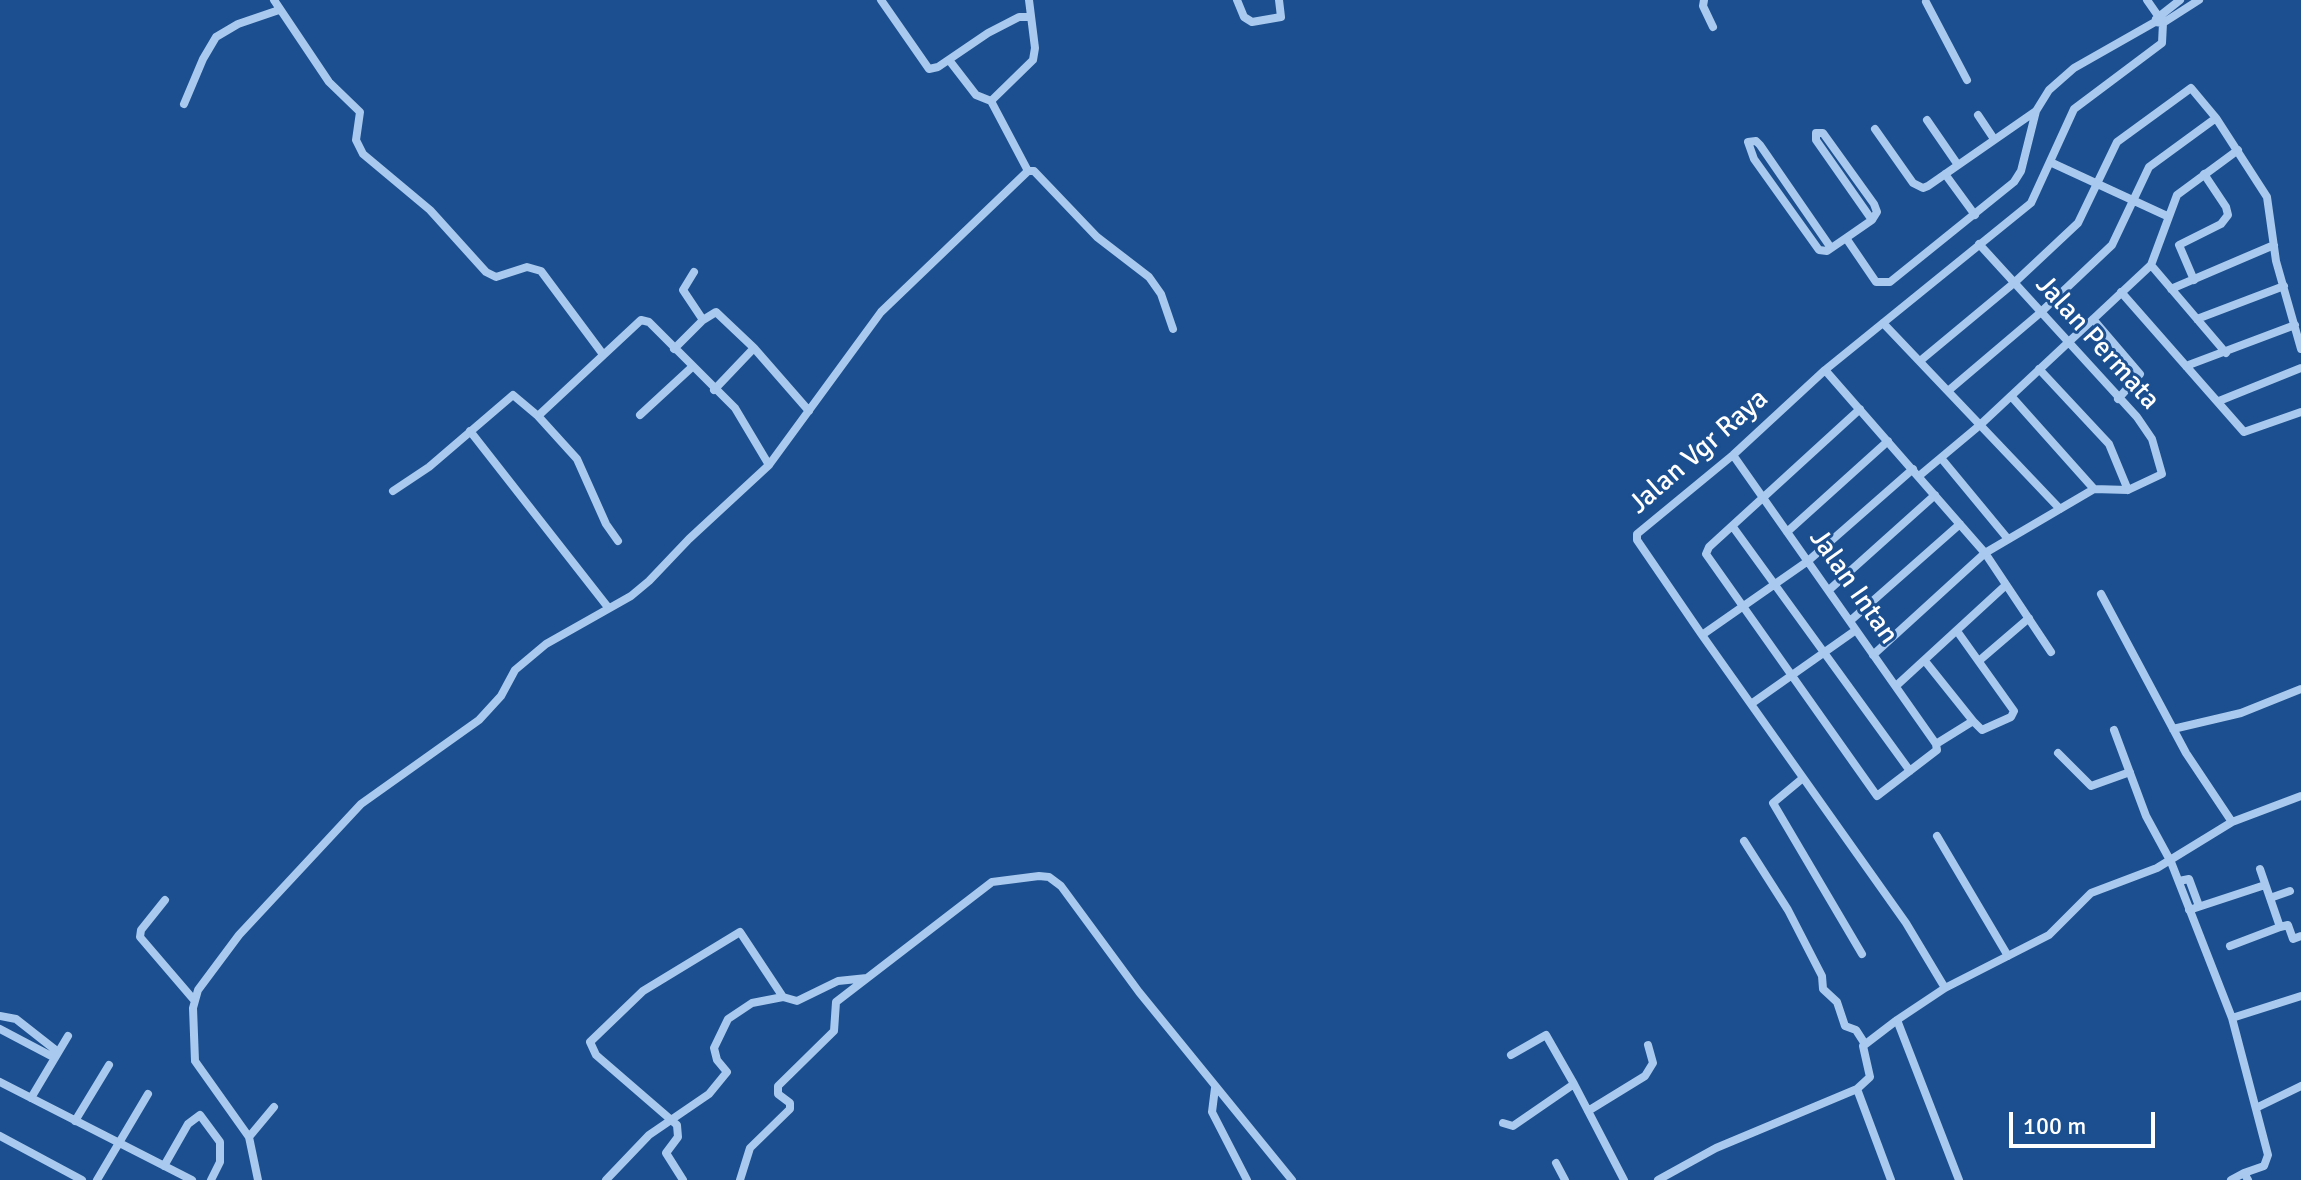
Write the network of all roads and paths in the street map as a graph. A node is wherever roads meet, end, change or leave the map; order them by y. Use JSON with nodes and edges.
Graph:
{"nodes":[{"id":1,"x":274,"y":0,"type":"edge"},
{"id":2,"x":881,"y":0,"type":"edge"},
{"id":3,"x":1029,"y":0,"type":"edge"},
{"id":4,"x":1237,"y":0,"type":"edge"},
{"id":5,"x":1279,"y":0,"type":"edge"},
{"id":6,"x":1704,"y":0,"type":"edge"},
{"id":7,"x":2147,"y":0,"type":"edge"},
{"id":8,"x":2180,"y":0,"type":"edge"},
{"id":9,"x":2199,"y":0,"type":"edge"},
{"id":10,"x":1927,"y":1,"type":"edge"},
{"id":11,"x":279,"y":10,"type":"junction"},
{"id":12,"x":1029,"y":17,"type":"junction"},
{"id":13,"x":2159,"y":20,"type":"junction"},
{"id":14,"x":1713,"y":27,"type":"dead end"},
{"id":15,"x":949,"y":60,"type":"junction"},
{"id":16,"x":1967,"y":80,"type":"dead end"},
{"id":17,"x":991,"y":101,"type":"junction"},
{"id":18,"x":184,"y":104,"type":"dead end"},
{"id":19,"x":2036,"y":111,"type":"junction"},
{"id":20,"x":1978,"y":115,"type":"dead end"},
{"id":21,"x":2216,"y":118,"type":"junction"},
{"id":22,"x":1927,"y":120,"type":"dead end"},
{"id":23,"x":1875,"y":129,"type":"dead end"},
{"id":24,"x":1994,"y":139,"type":"junction"},
{"id":25,"x":2238,"y":150,"type":"junction"},
{"id":26,"x":2050,"y":162,"type":"junction"},
{"id":27,"x":1958,"y":165,"type":"junction"},
{"id":28,"x":1028,"y":171,"type":"junction"},
{"id":29,"x":1945,"y":174,"type":"junction"},
{"id":30,"x":2204,"y":174,"type":"junction"},
{"id":31,"x":2095,"y":184,"type":"junction"},
{"id":32,"x":2132,"y":200,"type":"junction"},
{"id":33,"x":1975,"y":215,"type":"junction"},
{"id":34,"x":2167,"y":216,"type":"junction"},
{"id":35,"x":1872,"y":220,"type":"junction"},
{"id":36,"x":1846,"y":238,"type":"junction"},
{"id":37,"x":1979,"y":244,"type":"junction"},
{"id":38,"x":2274,"y":245,"type":"junction"},
{"id":39,"x":1831,"y":248,"type":"junction"},
{"id":40,"x":2151,"y":265,"type":"junction"},
{"id":41,"x":694,"y":272,"type":"dead end"},
{"id":42,"x":2194,"y":280,"type":"junction"},
{"id":43,"x":2014,"y":283,"type":"junction"},
{"id":44,"x":2284,"y":286,"type":"junction"},
{"id":45,"x":2171,"y":289,"type":"junction"},
{"id":46,"x":2121,"y":292,"type":"junction"},
{"id":47,"x":2040,"y":313,"type":"junction"},
{"id":48,"x":2093,"y":319,"type":"junction"},
{"id":49,"x":2197,"y":319,"type":"junction"},
{"id":50,"x":703,"y":320,"type":"junction"},
{"id":51,"x":1883,"y":323,"type":"junction"},
{"id":52,"x":2295,"y":325,"type":"junction"},
{"id":53,"x":1173,"y":329,"type":"dead end"},
{"id":54,"x":2067,"y":343,"type":"junction"},
{"id":55,"x":754,"y":348,"type":"junction"},
{"id":56,"x":674,"y":349,"type":"junction"},
{"id":57,"x":2301,"y":349,"type":"edge"},
{"id":58,"x":602,"y":353,"type":"junction"},
{"id":59,"x":2226,"y":353,"type":"junction"},
{"id":60,"x":1920,"y":361,"type":"junction"},
{"id":61,"x":2186,"y":366,"type":"junction"},
{"id":62,"x":691,"y":368,"type":"junction"},
{"id":63,"x":2301,"y":368,"type":"edge"},
{"id":64,"x":2039,"y":369,"type":"junction"},
{"id":65,"x":1825,"y":370,"type":"junction"},
{"id":66,"x":714,"y":390,"type":"junction"},
{"id":67,"x":1948,"y":391,"type":"junction"},
{"id":68,"x":2011,"y":396,"type":"junction"},
{"id":69,"x":2118,"y":399,"type":"junction"},
{"id":70,"x":2219,"y":401,"type":"junction"},
{"id":71,"x":1860,"y":409,"type":"junction"},
{"id":72,"x":809,"y":411,"type":"junction"},
{"id":73,"x":2301,"y":412,"type":"edge"},
{"id":74,"x":640,"y":415,"type":"dead end"},
{"id":75,"x":538,"y":416,"type":"junction"},
{"id":76,"x":1980,"y":425,"type":"junction"},
{"id":77,"x":470,"y":431,"type":"junction"},
{"id":78,"x":1888,"y":441,"type":"junction"},
{"id":79,"x":1733,"y":455,"type":"junction"},
{"id":80,"x":1941,"y":458,"type":"junction"},
{"id":81,"x":769,"y":465,"type":"junction"},
{"id":82,"x":1916,"y":472,"type":"junction"},
{"id":83,"x":2094,"y":489,"type":"junction"},
{"id":84,"x":2128,"y":490,"type":"junction"},
{"id":85,"x":393,"y":491,"type":"dead end"},
{"id":86,"x":1935,"y":495,"type":"junction"},
{"id":87,"x":1763,"y":498,"type":"junction"},
{"id":88,"x":2060,"y":509,"type":"junction"},
{"id":89,"x":1960,"y":524,"type":"junction"},
{"id":90,"x":1733,"y":527,"type":"junction"},
{"id":91,"x":1787,"y":532,"type":"junction"},
{"id":92,"x":2008,"y":539,"type":"junction"},
{"id":93,"x":618,"y":541,"type":"dead end"},
{"id":94,"x":1985,"y":553,"type":"junction"},
{"id":95,"x":1808,"y":561,"type":"junction"},
{"id":96,"x":1772,"y":584,"type":"junction"},
{"id":97,"x":2006,"y":585,"type":"junction"},
{"id":98,"x":1829,"y":590,"type":"junction"},
{"id":99,"x":2101,"y":594,"type":"dead end"},
{"id":100,"x":607,"y":606,"type":"junction"},
{"id":101,"x":1743,"y":606,"type":"junction"},
{"id":102,"x":2029,"y":618,"type":"junction"},
{"id":103,"x":1850,"y":621,"type":"junction"},
{"id":104,"x":1856,"y":630,"type":"junction"},
{"id":105,"x":1957,"y":631,"type":"junction"},
{"id":106,"x":1702,"y":635,"type":"junction"},
{"id":107,"x":1826,"y":651,"type":"junction"},
{"id":108,"x":2051,"y":652,"type":"dead end"},
{"id":109,"x":1873,"y":655,"type":"junction"},
{"id":110,"x":1980,"y":660,"type":"junction"},
{"id":111,"x":1925,"y":661,"type":"junction"},
{"id":112,"x":1792,"y":675,"type":"junction"},
{"id":113,"x":1896,"y":686,"type":"junction"},
{"id":114,"x":2301,"y":689,"type":"edge"},
{"id":115,"x":1751,"y":704,"type":"junction"},
{"id":116,"x":1973,"y":721,"type":"junction"},
{"id":117,"x":2173,"y":729,"type":"junction"},
{"id":118,"x":2114,"y":730,"type":"dead end"},
{"id":119,"x":1936,"y":744,"type":"junction"},
{"id":120,"x":2058,"y":753,"type":"dead end"},
{"id":121,"x":1910,"y":771,"type":"junction"},
{"id":122,"x":2130,"y":772,"type":"junction"},
{"id":123,"x":1803,"y":778,"type":"junction"},
{"id":124,"x":2301,"y":796,"type":"edge"},
{"id":125,"x":2232,"y":822,"type":"junction"},
{"id":126,"x":1937,"y":836,"type":"dead end"},
{"id":127,"x":1744,"y":841,"type":"dead end"},
{"id":128,"x":2171,"y":862,"type":"junction"},
{"id":129,"x":2260,"y":869,"type":"dead end"},
{"id":130,"x":2179,"y":881,"type":"junction"},
{"id":131,"x":2265,"y":885,"type":"junction"},
{"id":132,"x":2290,"y":891,"type":"dead end"},
{"id":133,"x":2270,"y":898,"type":"junction"},
{"id":134,"x":165,"y":900,"type":"dead end"},
{"id":135,"x":2199,"y":906,"type":"junction"},
{"id":136,"x":2189,"y":910,"type":"junction"},
{"id":137,"x":2280,"y":927,"type":"junction"},
{"id":138,"x":2301,"y":936,"type":"edge"},
{"id":139,"x":2230,"y":946,"type":"dead end"},
{"id":140,"x":1862,"y":954,"type":"dead end"},
{"id":141,"x":2008,"y":956,"type":"junction"},
{"id":142,"x":868,"y":978,"type":"junction"},
{"id":143,"x":1945,"y":988,"type":"junction"},
{"id":144,"x":2301,"y":996,"type":"edge"},
{"id":145,"x":783,"y":997,"type":"junction"},
{"id":146,"x":194,"y":1000,"type":"junction"},
{"id":147,"x":0,"y":1016,"type":"edge"},
{"id":148,"x":2232,"y":1018,"type":"junction"},
{"id":149,"x":1897,"y":1020,"type":"junction"},
{"id":150,"x":0,"y":1029,"type":"edge"},
{"id":151,"x":68,"y":1036,"type":"dead end"},
{"id":152,"x":1865,"y":1044,"type":"junction"},
{"id":153,"x":1648,"y":1045,"type":"dead end"},
{"id":154,"x":57,"y":1055,"type":"junction"},
{"id":155,"x":1511,"y":1055,"type":"dead end"},
{"id":156,"x":109,"y":1065,"type":"dead end"},
{"id":157,"x":0,"y":1082,"type":"edge"},
{"id":158,"x":1574,"y":1084,"type":"junction"},
{"id":159,"x":2301,"y":1086,"type":"edge"},
{"id":160,"x":1215,"y":1088,"type":"junction"},
{"id":161,"x":1857,"y":1089,"type":"junction"},
{"id":162,"x":148,"y":1094,"type":"dead end"},
{"id":163,"x":31,"y":1098,"type":"junction"},
{"id":164,"x":274,"y":1107,"type":"dead end"},
{"id":165,"x":2258,"y":1107,"type":"junction"},
{"id":166,"x":1588,"y":1111,"type":"junction"},
{"id":167,"x":75,"y":1121,"type":"junction"},
{"id":168,"x":673,"y":1121,"type":"junction"},
{"id":169,"x":1503,"y":1123,"type":"dead end"},
{"id":170,"x":0,"y":1136,"type":"edge"},
{"id":171,"x":249,"y":1137,"type":"junction"},
{"id":172,"x":120,"y":1143,"type":"junction"},
{"id":173,"x":1556,"y":1163,"type":"dead end"},
{"id":174,"x":164,"y":1166,"type":"junction"},
{"id":175,"x":1668,"y":1177,"type":"edge"},
{"id":176,"x":2246,"y":1177,"type":"edge"},
{"id":177,"x":82,"y":1180,"type":"edge"},
{"id":178,"x":97,"y":1180,"type":"edge"},
{"id":179,"x":192,"y":1180,"type":"edge"},
{"id":180,"x":211,"y":1180,"type":"edge"},
{"id":181,"x":258,"y":1180,"type":"edge"},
{"id":182,"x":606,"y":1180,"type":"edge"},
{"id":183,"x":683,"y":1180,"type":"edge"},
{"id":184,"x":740,"y":1180,"type":"edge"},
{"id":185,"x":1247,"y":1180,"type":"edge"},
{"id":186,"x":1292,"y":1180,"type":"edge"},
{"id":187,"x":1565,"y":1180,"type":"edge"},
{"id":188,"x":1624,"y":1180,"type":"edge"},
{"id":189,"x":1658,"y":1180,"type":"edge"},
{"id":190,"x":1891,"y":1180,"type":"edge"},
{"id":191,"x":1959,"y":1180,"type":"edge"},
{"id":192,"x":2231,"y":1180,"type":"edge"}],
"edges":[{"from":1,"to":11,"type":"street"},
{"from":2,"to":15,"type":"street"},
{"from":3,"to":12,"type":"street"},
{"from":4,"to":5,"type":"street"},
{"from":6,"to":14,"type":"street"},
{"from":7,"to":13,"type":"street"},
{"from":8,"to":13,"type":"street"},
{"from":9,"to":13,"type":"street"},
{"from":10,"to":16,"type":"street"},
{"from":11,"to":18,"type":"street"},
{"from":11,"to":58,"type":"street"},
{"from":12,"to":15,"type":"street"},
{"from":12,"to":17,"type":"street"},
{"from":13,"to":19,"type":"street"},
{"from":13,"to":26,"type":"street","name":"Jalan Vgr Raya"},
{"from":15,"to":17,"type":"street"},
{"from":17,"to":28,"type":"street"},
{"from":19,"to":24,"type":"street"},
{"from":19,"to":33,"type":"street"},
{"from":20,"to":24,"type":"street"},
{"from":21,"to":25,"type":"street"},
{"from":21,"to":31,"type":"street"},
{"from":21,"to":32,"type":"street"},
{"from":22,"to":27,"type":"street"},
{"from":23,"to":29,"type":"street"},
{"from":24,"to":27,"type":"street"},
{"from":25,"to":30,"type":"street"},
{"from":25,"to":38,"type":"street"},
{"from":26,"to":31,"type":"street"},
{"from":26,"to":37,"type":"street","name":"Jalan Vgr Raya"},
{"from":27,"to":29,"type":"street"},
{"from":28,"to":53,"type":"street"},
{"from":28,"to":72,"type":"street"},
{"from":29,"to":33,"type":"street"},
{"from":30,"to":34,"type":"street"},
{"from":30,"to":42,"type":"street"},
{"from":31,"to":32,"type":"street"},
{"from":31,"to":43,"type":"street"},
{"from":32,"to":34,"type":"street"},
{"from":32,"to":47,"type":"street"},
{"from":33,"to":36,"type":"street"},
{"from":34,"to":40,"type":"street"},
{"from":35,"to":35,"type":"street"},
{"from":35,"to":36,"type":"street"},
{"from":36,"to":39,"type":"street"},
{"from":37,"to":43,"type":"street","name":"Jalan Permata"},
{"from":37,"to":51,"type":"street","name":"Jalan Vgr Raya"},
{"from":38,"to":42,"type":"street"},
{"from":38,"to":44,"type":"street"},
{"from":39,"to":39,"type":"street"},
{"from":40,"to":45,"type":"street"},
{"from":40,"to":46,"type":"street"},
{"from":41,"to":50,"type":"street"},
{"from":42,"to":45,"type":"street"},
{"from":43,"to":47,"type":"street","name":"Jalan Permata"},
{"from":43,"to":60,"type":"street"},
{"from":44,"to":49,"type":"street"},
{"from":44,"to":52,"type":"street"},
{"from":45,"to":49,"type":"street"},
{"from":46,"to":48,"type":"street"},
{"from":46,"to":61,"type":"street"},
{"from":47,"to":54,"type":"street","name":"Jalan Permata"},
{"from":47,"to":67,"type":"street"},
{"from":48,"to":54,"type":"street"},
{"from":48,"to":69,"type":"street"},
{"from":49,"to":59,"type":"street"},
{"from":50,"to":55,"type":"street"},
{"from":50,"to":56,"type":"street"},
{"from":51,"to":60,"type":"street"},
{"from":51,"to":65,"type":"street","name":"Jalan Vgr Raya"},
{"from":52,"to":57,"type":"street"},
{"from":52,"to":59,"type":"street"},
{"from":54,"to":64,"type":"street"},
{"from":54,"to":69,"type":"street","name":"Jalan Permata"},
{"from":55,"to":66,"type":"street"},
{"from":55,"to":72,"type":"street"},
{"from":56,"to":58,"type":"street"},
{"from":56,"to":62,"type":"street"},
{"from":58,"to":75,"type":"street"},
{"from":59,"to":61,"type":"street"},
{"from":60,"to":67,"type":"street"},
{"from":61,"to":70,"type":"street"},
{"from":62,"to":66,"type":"street"},
{"from":62,"to":74,"type":"street"},
{"from":63,"to":70,"type":"street"},
{"from":64,"to":68,"type":"street"},
{"from":64,"to":84,"type":"street"},
{"from":65,"to":71,"type":"street"},
{"from":65,"to":79,"type":"street","name":"Jalan Vgr Raya"},
{"from":66,"to":81,"type":"street"},
{"from":67,"to":76,"type":"street"},
{"from":68,"to":76,"type":"street"},
{"from":68,"to":83,"type":"street"},
{"from":69,"to":84,"type":"street","name":"Jalan Permata"},
{"from":70,"to":73,"type":"street"},
{"from":71,"to":78,"type":"street"},
{"from":71,"to":87,"type":"street"},
{"from":72,"to":81,"type":"street"},
{"from":75,"to":77,"type":"street"},
{"from":75,"to":93,"type":"street"},
{"from":76,"to":80,"type":"street"},
{"from":76,"to":88,"type":"street"},
{"from":77,"to":85,"type":"street"},
{"from":77,"to":100,"type":"street"},
{"from":78,"to":82,"type":"street"},
{"from":78,"to":91,"type":"street"},
{"from":79,"to":87,"type":"street","name":"Jalan Intan"},
{"from":79,"to":106,"type":"street","name":"Jalan Vgr Raya"},
{"from":80,"to":82,"type":"street"},
{"from":80,"to":92,"type":"street"},
{"from":81,"to":100,"type":"street"},
{"from":82,"to":86,"type":"street"},
{"from":82,"to":95,"type":"street"},
{"from":83,"to":84,"type":"street"},
{"from":83,"to":88,"type":"street"},
{"from":86,"to":89,"type":"street"},
{"from":86,"to":98,"type":"street"},
{"from":87,"to":90,"type":"street"},
{"from":87,"to":91,"type":"street","name":"Jalan Intan"},
{"from":88,"to":92,"type":"street"},
{"from":89,"to":94,"type":"street"},
{"from":89,"to":103,"type":"street"},
{"from":90,"to":96,"type":"street"},
{"from":90,"to":101,"type":"street"},
{"from":91,"to":95,"type":"street","name":"Jalan Intan"},
{"from":92,"to":94,"type":"street"},
{"from":94,"to":97,"type":"street"},
{"from":94,"to":109,"type":"street"},
{"from":95,"to":96,"type":"street"},
{"from":95,"to":98,"type":"street","name":"Jalan Intan"},
{"from":96,"to":101,"type":"street"},
{"from":96,"to":107,"type":"street"},
{"from":97,"to":102,"type":"street"},
{"from":97,"to":105,"type":"street"},
{"from":98,"to":103,"type":"street","name":"Jalan Intan"},
{"from":99,"to":117,"type":"street"},
{"from":100,"to":146,"type":"street"},
{"from":101,"to":106,"type":"street"},
{"from":101,"to":112,"type":"street"},
{"from":102,"to":108,"type":"street"},
{"from":102,"to":110,"type":"street"},
{"from":103,"to":104,"type":"street","name":"Jalan Intan"},
{"from":104,"to":107,"type":"street"},
{"from":104,"to":109,"type":"street","name":"Jalan Intan"},
{"from":105,"to":110,"type":"street"},
{"from":105,"to":111,"type":"street"},
{"from":106,"to":115,"type":"street","name":"Jalan Vgr Raya"},
{"from":107,"to":112,"type":"street"},
{"from":107,"to":121,"type":"street"},
{"from":109,"to":113,"type":"street","name":"Jalan Intan"},
{"from":110,"to":116,"type":"street"},
{"from":111,"to":113,"type":"street"},
{"from":111,"to":116,"type":"street"},
{"from":112,"to":115,"type":"street"},
{"from":112,"to":121,"type":"street"},
{"from":113,"to":119,"type":"street","name":"Jalan Intan"},
{"from":114,"to":117,"type":"street"},
{"from":115,"to":123,"type":"street","name":"Jalan Vgr Raya"},
{"from":116,"to":119,"type":"street"},
{"from":117,"to":125,"type":"street"},
{"from":118,"to":122,"type":"street"},
{"from":119,"to":121,"type":"street"},
{"from":120,"to":122,"type":"street"},
{"from":122,"to":128,"type":"street"},
{"from":123,"to":140,"type":"street"},
{"from":123,"to":143,"type":"street","name":"Jalan Vgr Raya"},
{"from":124,"to":125,"type":"street"},
{"from":125,"to":128,"type":"street"},
{"from":126,"to":141,"type":"street"},
{"from":127,"to":152,"type":"street"},
{"from":128,"to":130,"type":"street"},
{"from":128,"to":141,"type":"street"},
{"from":129,"to":131,"type":"street"},
{"from":130,"to":135,"type":"street"},
{"from":130,"to":136,"type":"street"},
{"from":131,"to":133,"type":"street"},
{"from":131,"to":135,"type":"street"},
{"from":132,"to":133,"type":"street"},
{"from":133,"to":137,"type":"street"},
{"from":134,"to":146,"type":"street"},
{"from":135,"to":136,"type":"street"},
{"from":136,"to":148,"type":"street"},
{"from":137,"to":138,"type":"street"},
{"from":137,"to":139,"type":"street"},
{"from":141,"to":143,"type":"street"},
{"from":142,"to":145,"type":"street"},
{"from":142,"to":160,"type":"street"},
{"from":142,"to":184,"type":"street"},
{"from":143,"to":149,"type":"street"},
{"from":144,"to":148,"type":"street"},
{"from":145,"to":168,"type":"street"},
{"from":145,"to":168,"type":"street"},
{"from":146,"to":171,"type":"street"},
{"from":147,"to":154,"type":"street"},
{"from":148,"to":165,"type":"street"},
{"from":149,"to":152,"type":"street"},
{"from":149,"to":191,"type":"street"},
{"from":150,"to":154,"type":"street"},
{"from":151,"to":154,"type":"street"},
{"from":152,"to":161,"type":"street"},
{"from":153,"to":166,"type":"street"},
{"from":154,"to":163,"type":"street"},
{"from":155,"to":158,"type":"street"},
{"from":156,"to":167,"type":"street"},
{"from":157,"to":163,"type":"street"},
{"from":158,"to":166,"type":"street"},
{"from":158,"to":169,"type":"street"},
{"from":159,"to":165,"type":"street"},
{"from":160,"to":185,"type":"street"},
{"from":160,"to":186,"type":"street"},
{"from":161,"to":175,"type":"street"},
{"from":161,"to":190,"type":"street"},
{"from":162,"to":172,"type":"street"},
{"from":163,"to":167,"type":"street"},
{"from":164,"to":171,"type":"street"},
{"from":165,"to":176,"type":"street"},
{"from":166,"to":188,"type":"street"},
{"from":167,"to":172,"type":"street"},
{"from":168,"to":182,"type":"street"},
{"from":168,"to":183,"type":"street"},
{"from":170,"to":177,"type":"street"},
{"from":171,"to":181,"type":"street"},
{"from":172,"to":174,"type":"street"},
{"from":172,"to":178,"type":"street"},
{"from":173,"to":187,"type":"street"},
{"from":174,"to":179,"type":"street"},
{"from":174,"to":180,"type":"street"},
{"from":175,"to":189,"type":"street"},
{"from":176,"to":192,"type":"street"}]}
